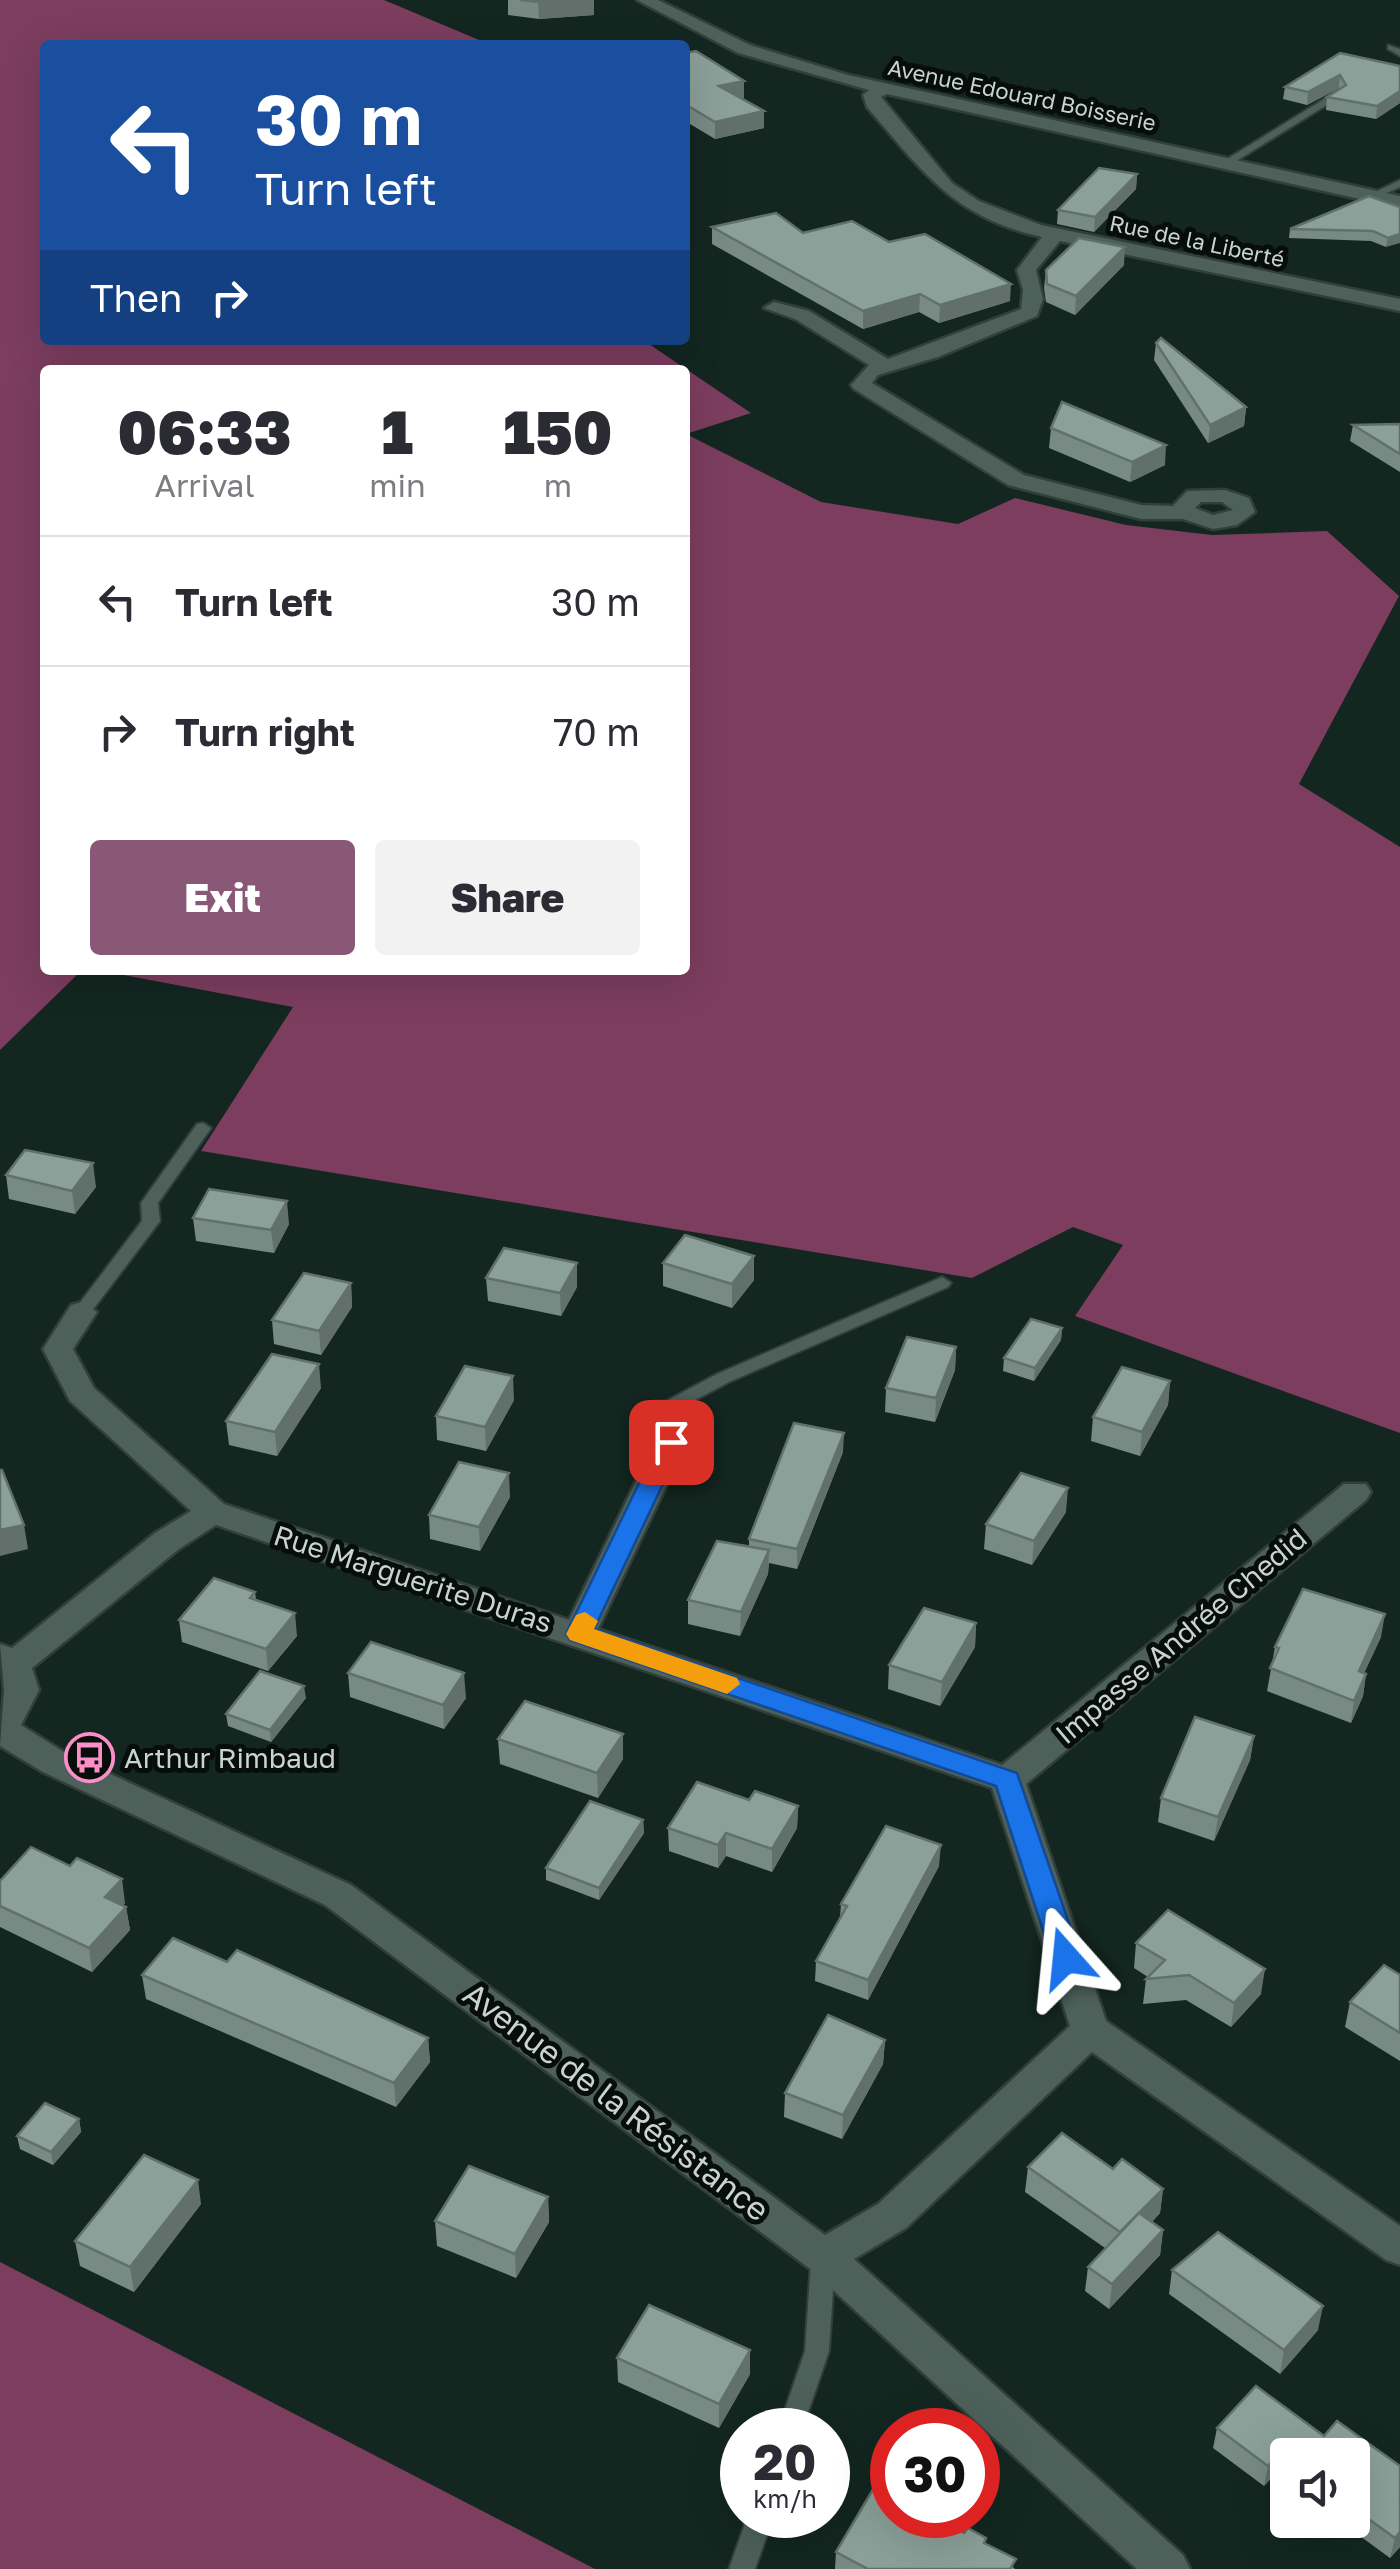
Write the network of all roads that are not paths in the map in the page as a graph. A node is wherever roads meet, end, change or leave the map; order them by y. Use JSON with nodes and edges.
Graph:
{"nodes":[{"id":1,"x":645,"y":0,"type":"edge"},
{"id":2,"x":883,"y":88,"type":"junction"},
{"id":3,"x":1338,"y":94,"type":"edge"},
{"id":4,"x":1230,"y":161,"type":"junction"},
{"id":5,"x":1400,"y":184,"type":"edge"},
{"id":6,"x":1374,"y":195,"type":"junction"},
{"id":7,"x":1400,"y":202,"type":"edge"},
{"id":8,"x":1055,"y":235,"type":"junction"},
{"id":9,"x":1400,"y":305,"type":"edge"},
{"id":10,"x":774,"y":308,"type":"dead end"},
{"id":11,"x":885,"y":366,"type":"junction"},
{"id":12,"x":1186,"y":513,"type":"dead end"},
{"id":13,"x":203,"y":1128,"type":"dead end"},
{"id":14,"x":942,"y":1283,"type":"dead end"},
{"id":15,"x":82,"y":1312,"type":"joint"},
{"id":16,"x":665,"y":1409,"type":"joint"},
{"id":17,"x":1355,"y":1492,"type":"dead end"},
{"id":18,"x":213,"y":1512,"type":"junction"},
{"id":19,"x":579,"y":1634,"type":"junction"},
{"id":20,"x":7,"y":1660,"type":"edge"},
{"id":21,"x":0,"y":1727,"type":"edge"},
{"id":22,"x":1007,"y":1780,"type":"junction"},
{"id":23,"x":1090,"y":2030,"type":"junction"},
{"id":24,"x":1400,"y":2248,"type":"edge"},
{"id":25,"x":823,"y":2256,"type":"junction"},
{"id":26,"x":798,"y":2408,"type":"edge"},
{"id":27,"x":753,"y":2538,"type":"edge"},
{"id":28,"x":742,"y":2569,"type":"edge"},
{"id":29,"x":1168,"y":2569,"type":"edge"}],
"edges":[{"from":1,"to":2,"type":"street","name":"Avenue Edouard Boisserie"},
{"from":2,"to":4,"type":"street","name":"Avenue Edouard Boisserie"},
{"from":2,"to":8,"type":"street","name":"Rue de la Liberté"},
{"from":3,"to":4,"type":"lane"},
{"from":4,"to":6,"type":"street","name":"Avenue Edouard Boisserie"},
{"from":5,"to":6,"type":"lane"},
{"from":6,"to":7,"type":"street","name":"Avenue Edouard Boisserie"},
{"from":8,"to":9,"type":"street","name":"Rue de la Liberté"},
{"from":8,"to":11,"type":"street"},
{"from":10,"to":11,"type":"street"},
{"from":11,"to":12,"type":"street"},
{"from":13,"to":15,"type":"lane"},
{"from":14,"to":16,"type":"lane"},
{"from":15,"to":18,"type":"street"},
{"from":16,"to":19,"type":"street"},
{"from":17,"to":22,"type":"street","name":"Impasse Andrée Chedid"},
{"from":18,"to":19,"type":"street","name":"Rue Marguerite Duras"},
{"from":18,"to":20,"type":"street"},
{"from":19,"to":22,"type":"street","name":"Rue Marguerite Duras"},
{"from":20,"to":21,"type":"street"},
{"from":21,"to":25,"type":"street","name":"Avenue de la Résistance"},
{"from":22,"to":23,"type":"street"},
{"from":23,"to":24,"type":"street"},
{"from":23,"to":25,"type":"street"},
{"from":25,"to":26,"type":"lane"},
{"from":25,"to":29,"type":"street","name":"Avenue de la Résistance"},
{"from":27,"to":28,"type":"lane"}]}
